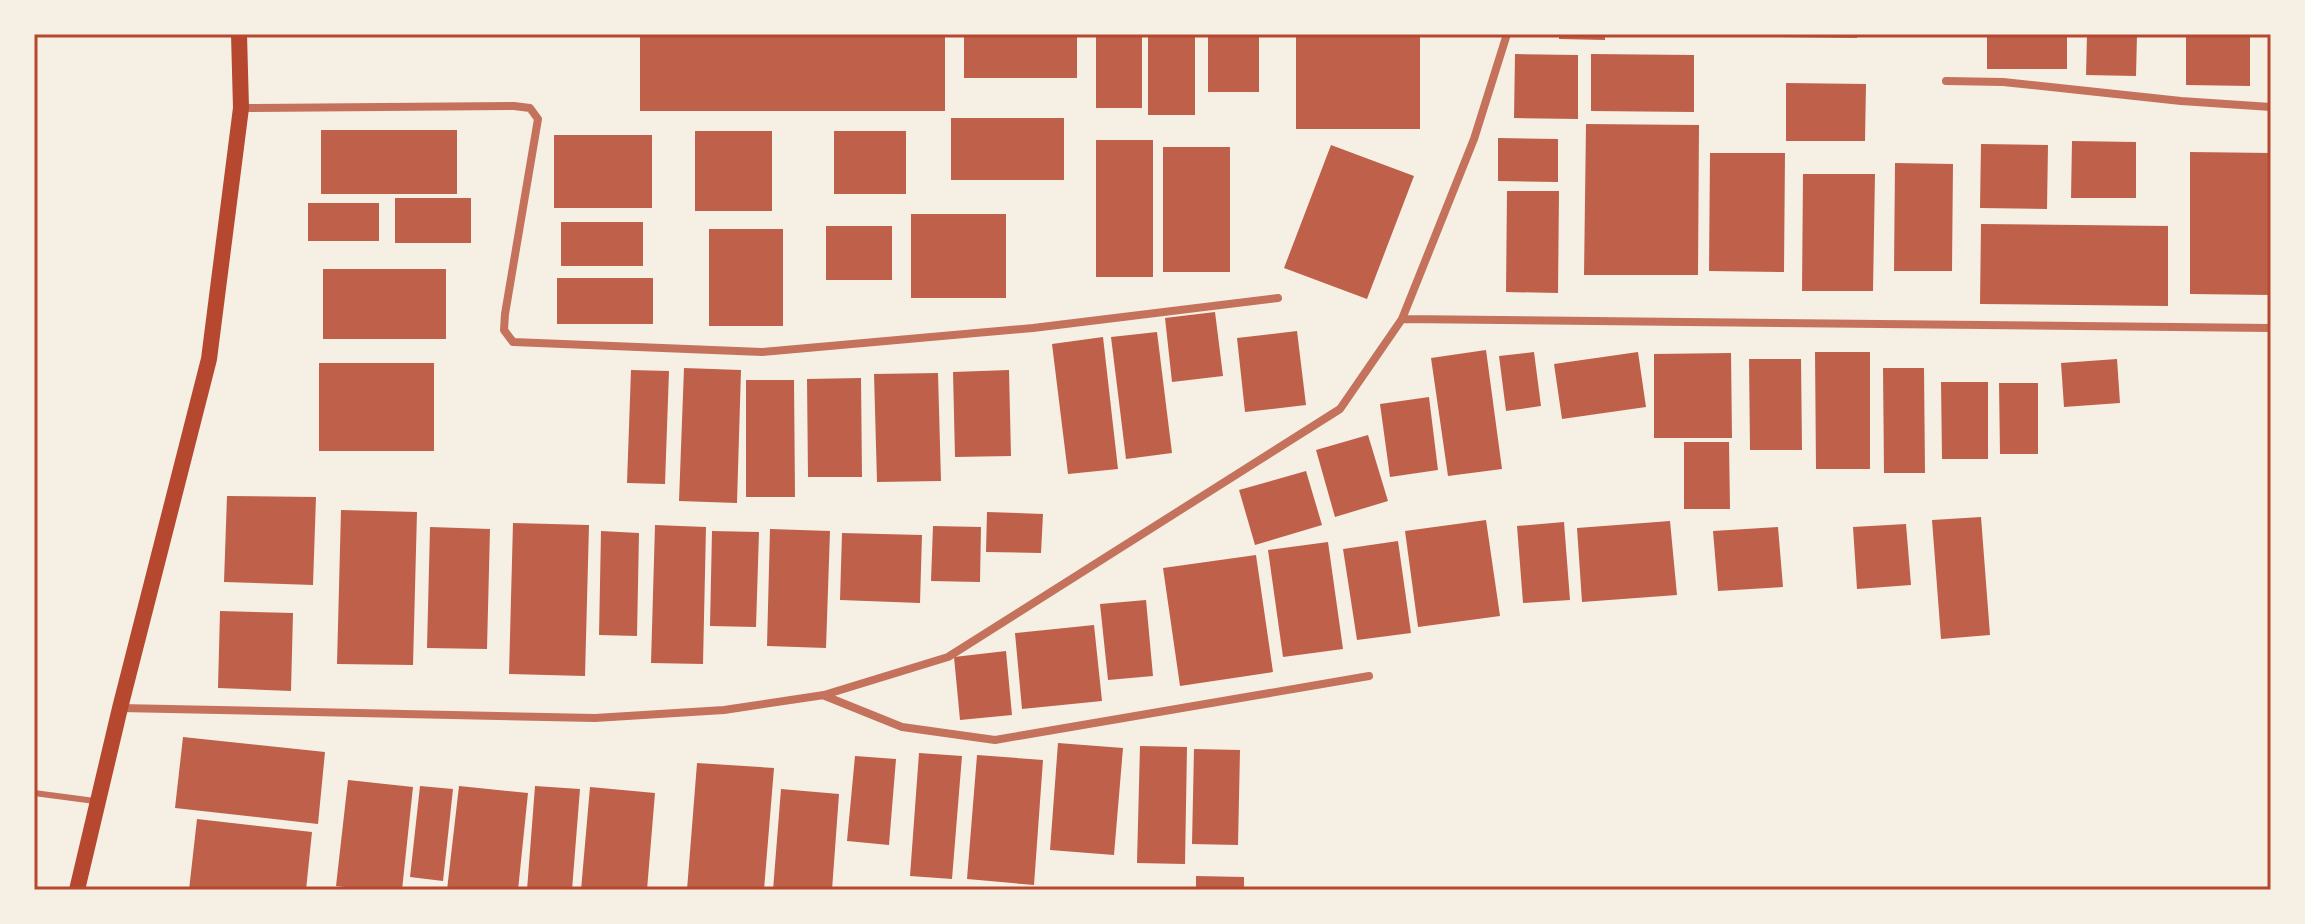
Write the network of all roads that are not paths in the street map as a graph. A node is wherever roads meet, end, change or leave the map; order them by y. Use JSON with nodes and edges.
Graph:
{"nodes":[{"id":1,"x":239,"y":34,"type":"edge"},
{"id":2,"x":1507,"y":34,"type":"edge"},
{"id":3,"x":1946,"y":81,"type":"dead end"},
{"id":4,"x":2271,"y":107,"type":"edge"},
{"id":5,"x":241,"y":108,"type":"junction"},
{"id":6,"x":1278,"y":298,"type":"dead end"},
{"id":7,"x":1402,"y":319,"type":"junction"},
{"id":8,"x":2271,"y":328,"type":"edge"},
{"id":9,"x":1369,"y":676,"type":"dead end"},
{"id":10,"x":824,"y":695,"type":"junction"},
{"id":11,"x":120,"y":708,"type":"junction"},
{"id":12,"x":34,"y":793,"type":"edge"},
{"id":13,"x":99,"y":802,"type":"junction"},
{"id":14,"x":77,"y":890,"type":"edge"}],
"edges":[{"from":1,"to":5,"type":"main road"},
{"from":2,"to":7,"type":"street"},
{"from":3,"to":4,"type":"street"},
{"from":5,"to":6,"type":"street"},
{"from":5,"to":11,"type":"main road"},
{"from":7,"to":8,"type":"street"},
{"from":7,"to":10,"type":"street"},
{"from":9,"to":10,"type":"street"},
{"from":10,"to":11,"type":"street"},
{"from":11,"to":13,"type":"main road"},
{"from":12,"to":13,"type":"lane"},
{"from":13,"to":14,"type":"main road"}]}
